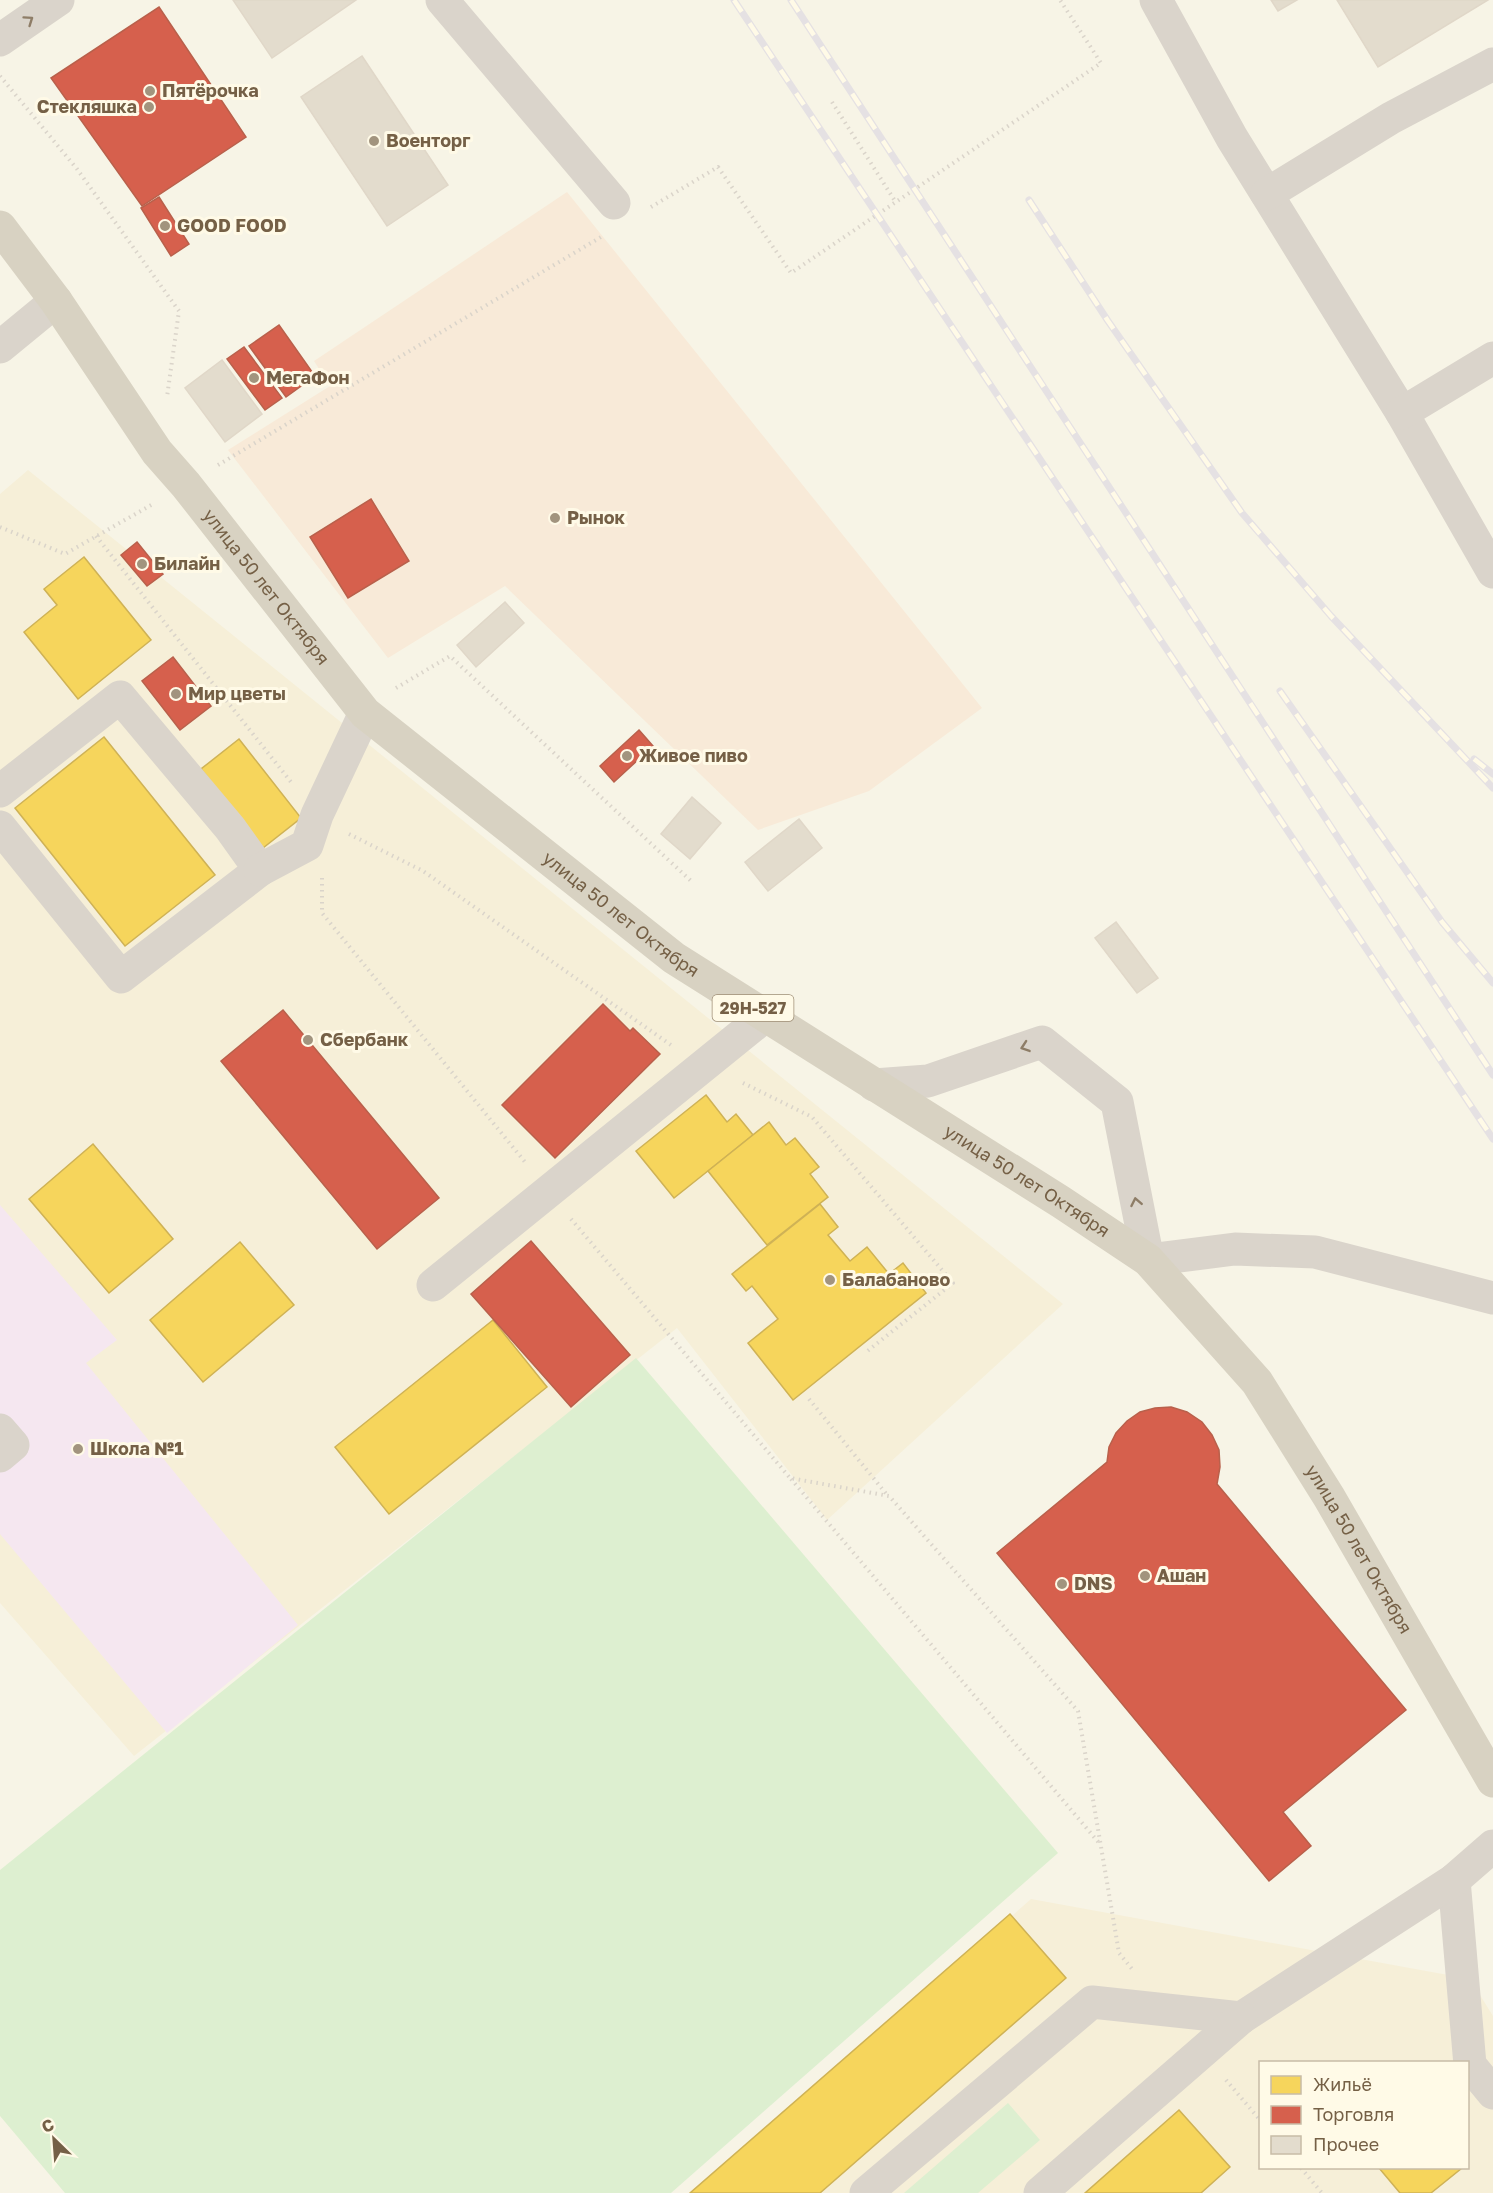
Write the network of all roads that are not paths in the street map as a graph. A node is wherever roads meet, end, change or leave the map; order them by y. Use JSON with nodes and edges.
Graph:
{"nodes":[{"id":1,"x":58,"y":0,"type":"edge"},
{"id":2,"x":442,"y":0,"type":"edge"},
{"id":3,"x":1156,"y":0,"type":"edge"},
{"id":4,"x":0,"y":40,"type":"edge"},
{"id":5,"x":1493,"y":64,"type":"edge"},
{"id":6,"x":1267,"y":194,"type":"junction"},
{"id":7,"x":611,"y":218,"type":"road end"},
{"id":8,"x":0,"y":227,"type":"edge"},
{"id":9,"x":56,"y":301,"type":"junction"},
{"id":10,"x":0,"y":347,"type":"edge"},
{"id":11,"x":1493,"y":358,"type":"edge"},
{"id":12,"x":1402,"y":413,"type":"junction"},
{"id":13,"x":1493,"y":572,"type":"edge"},
{"id":14,"x":365,"y":713,"type":"junction"},
{"id":15,"x":0,"y":791,"type":"edge"},
{"id":16,"x":0,"y":827,"type":"edge"},
{"id":17,"x":260,"y":870,"type":"junction"},
{"id":18,"x":765,"y":1016,"type":"junction"},
{"id":19,"x":874,"y":1085,"type":"junction"},
{"id":20,"x":1148,"y":1260,"type":"junction"},
{"id":21,"x":432,"y":1285,"type":"dead end"},
{"id":22,"x":1493,"y":1298,"type":"edge"},
{"id":23,"x":0,"y":1430,"type":"edge"},
{"id":24,"x":0,"y":1456,"type":"edge"},
{"id":25,"x":1493,"y":1781,"type":"edge"},
{"id":26,"x":1493,"y":1846,"type":"edge"},
{"id":27,"x":1454,"y":1880,"type":"junction"},
{"id":28,"x":1241,"y":2018,"type":"junction"},
{"id":29,"x":1493,"y":2093,"type":"edge"},
{"id":30,"x":866,"y":2193,"type":"edge"},
{"id":31,"x":1040,"y":2193,"type":"edge"}],
"edges":[{"from":4,"to":1,"type":"street","one_way":true},
{"from":2,"to":7,"type":"street"},
{"from":3,"to":6,"type":"street"},
{"from":5,"to":6,"type":"street"},
{"from":6,"to":12,"type":"street"},
{"from":8,"to":9,"type":"main road","name":"улица 50 лет Октября","number":"29Н-527"},
{"from":9,"to":10,"type":"street"},
{"from":9,"to":14,"type":"main road","name":"улица 50 лет Октября","number":"29Н-527"},
{"from":11,"to":12,"type":"street"},
{"from":12,"to":13,"type":"street"},
{"from":14,"to":17,"type":"street"},
{"from":14,"to":18,"type":"main road","name":"улица 50 лет Октября","number":"29Н-527"},
{"from":15,"to":17,"type":"street"},
{"from":16,"to":17,"type":"street"},
{"from":18,"to":19,"type":"main road","name":"улица 50 лет Октября","number":"29Н-527"},
{"from":18,"to":21,"type":"street"},
{"from":19,"to":20,"type":"main road","name":"улица 50 лет Октября","number":"29Н-527"},
{"from":20,"to":19,"type":"street","one_way":true},
{"from":20,"to":22,"type":"street"},
{"from":20,"to":25,"type":"main road","name":"улица 50 лет Октября","number":"29Н-527"},
{"from":23,"to":24,"type":"street"},
{"from":26,"to":27,"type":"street"},
{"from":27,"to":28,"type":"street"},
{"from":27,"to":29,"type":"street"},
{"from":28,"to":30,"type":"street"},
{"from":28,"to":31,"type":"street"}]}
